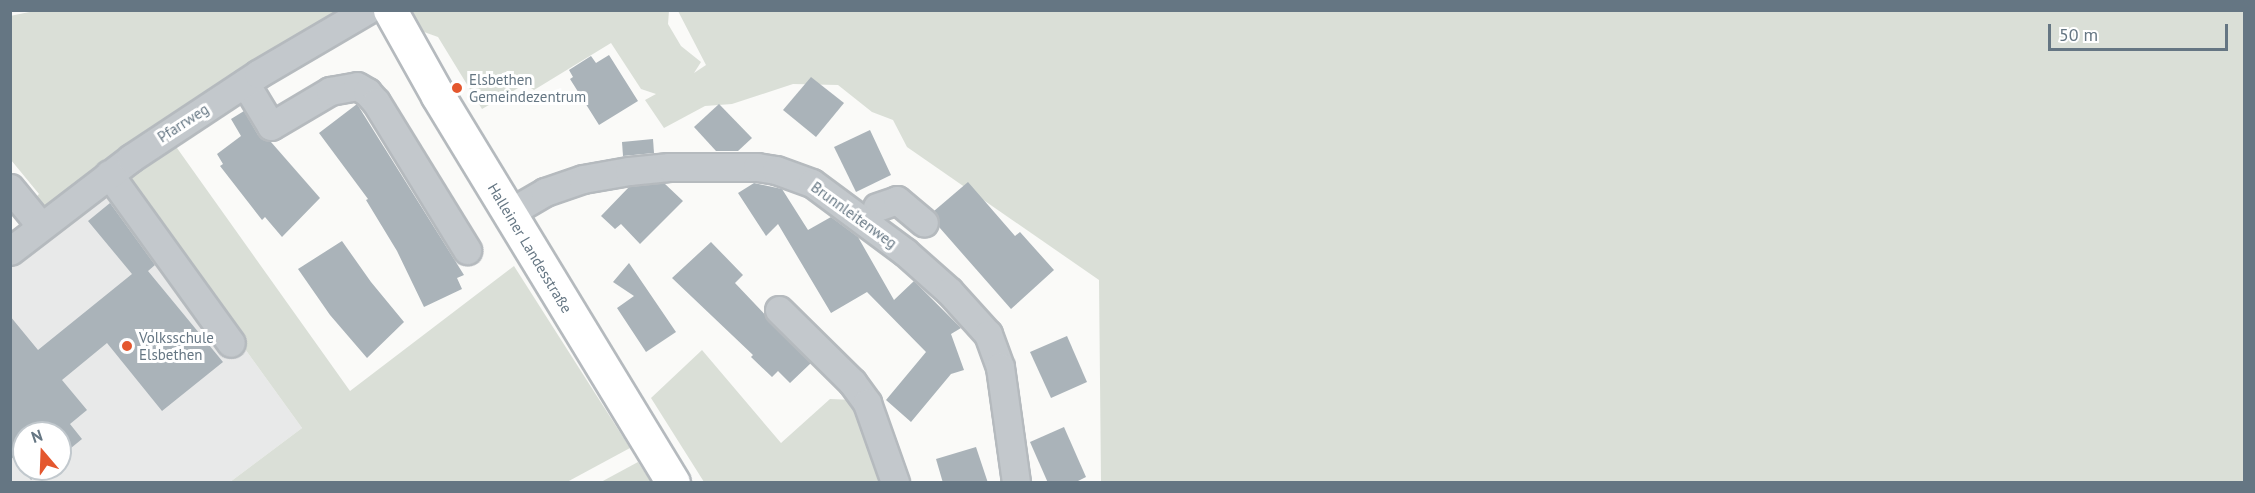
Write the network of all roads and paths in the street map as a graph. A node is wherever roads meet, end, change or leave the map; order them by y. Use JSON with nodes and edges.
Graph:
{"nodes":[{"id":1,"x":367,"y":10,"type":"edge"},
{"id":2,"x":390,"y":10,"type":"edge"},
{"id":3,"x":245,"y":83,"type":"junction"},
{"id":4,"x":109,"y":174,"type":"junction"},
{"id":5,"x":10,"y":188,"type":"edge"},
{"id":6,"x":877,"y":207,"type":"dead end"},
{"id":7,"x":509,"y":213,"type":"junction"},
{"id":8,"x":924,"y":223,"type":"dead end"},
{"id":9,"x":41,"y":226,"type":"junction"},
{"id":10,"x":466,"y":250,"type":"dead end"},
{"id":11,"x":10,"y":251,"type":"edge"},
{"id":12,"x":779,"y":309,"type":"dead end"},
{"id":13,"x":231,"y":344,"type":"dead end"},
{"id":14,"x":673,"y":483,"type":"edge"},
{"id":15,"x":895,"y":483,"type":"edge"},
{"id":16,"x":1016,"y":483,"type":"edge"}],
"edges":[{"from":1,"to":3,"type":"street","name":"Pfarrweg"},
{"from":2,"to":7,"type":"main road","name":"Halleiner Landesstraße"},
{"from":3,"to":4,"type":"street","name":"Pfarrweg"},
{"from":3,"to":10,"type":"street"},
{"from":4,"to":9,"type":"street","name":"Pfarrweg"},
{"from":4,"to":13,"type":"street"},
{"from":5,"to":9,"type":"street"},
{"from":6,"to":8,"type":"street"},
{"from":7,"to":14,"type":"main road","name":"Halleiner Landesstraße"},
{"from":7,"to":16,"type":"street","name":"Brunnleitenweg"},
{"from":9,"to":11,"type":"street","name":"Pfarrweg"},
{"from":12,"to":15,"type":"street"}]}
